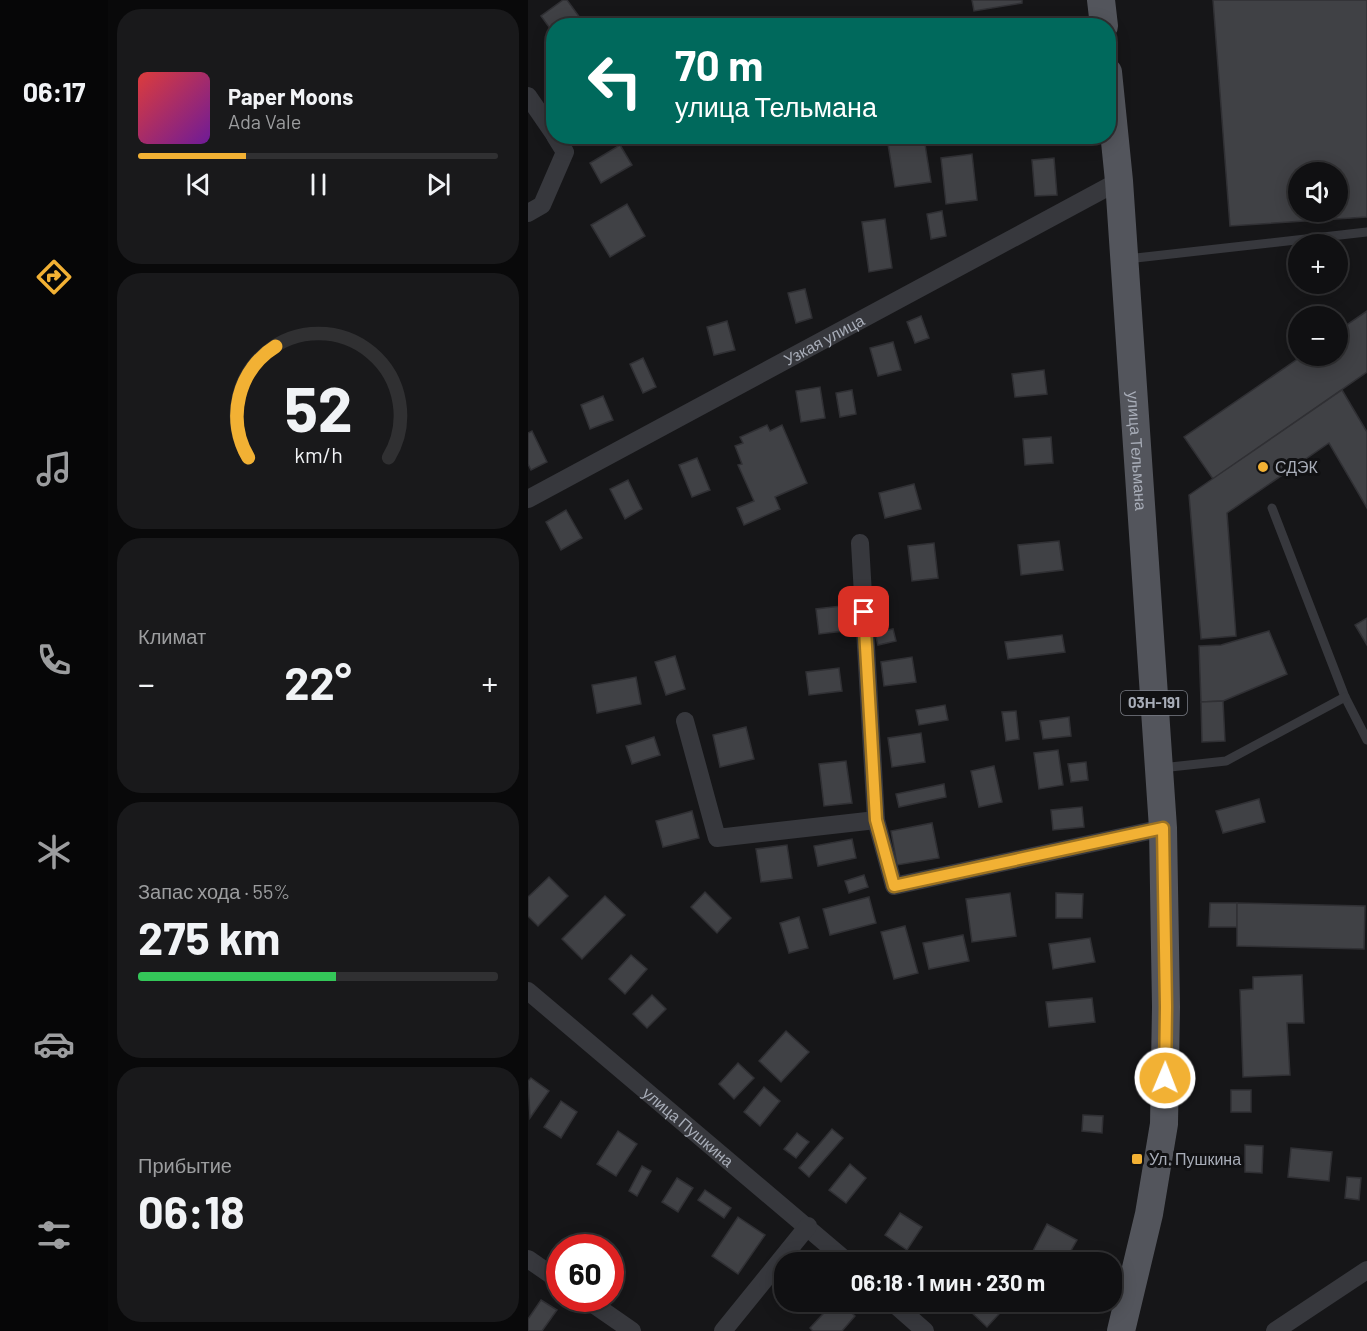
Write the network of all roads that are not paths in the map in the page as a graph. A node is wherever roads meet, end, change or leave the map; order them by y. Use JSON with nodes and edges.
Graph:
{"nodes":[{"id":1,"x":1101,"y":0,"type":"edge"},
{"id":2,"x":1103,"y":18,"type":"edge"},
{"id":3,"x":528,"y":96,"type":"edge"},
{"id":4,"x":546,"y":123,"type":"edge"},
{"id":5,"x":560,"y":144,"type":"edge"},
{"id":6,"x":1115,"y":144,"type":"edge"},
{"id":7,"x":1119,"y":181,"type":"junction"},
{"id":8,"x":528,"y":213,"type":"edge"},
{"id":9,"x":1367,"y":232,"type":"edge"},
{"id":10,"x":1124,"y":260,"type":"junction"},
{"id":11,"x":528,"y":499,"type":"edge"},
{"id":12,"x":1272,"y":508,"type":"dead end"},
{"id":13,"x":860,"y":543,"type":"dead end"},
{"id":14,"x":1345,"y":698,"type":"junction"},
{"id":15,"x":685,"y":721,"type":"dead end"},
{"id":16,"x":1367,"y":740,"type":"edge"},
{"id":17,"x":1158,"y":769,"type":"junction"},
{"id":18,"x":876,"y":820,"type":"junction"},
{"id":19,"x":1163,"y":828,"type":"junction"},
{"id":20,"x":528,"y":991,"type":"edge"},
{"id":21,"x":808,"y":1226,"type":"junction"},
{"id":22,"x":837,"y":1252,"type":"edge"},
{"id":23,"x":528,"y":1259,"type":"edge"},
{"id":24,"x":1367,"y":1270,"type":"edge"},
{"id":25,"x":546,"y":1271,"type":"edge"},
{"id":26,"x":605,"y":1312,"type":"edge"},
{"id":27,"x":903,"y":1312,"type":"edge"},
{"id":28,"x":632,"y":1331,"type":"edge"},
{"id":29,"x":723,"y":1331,"type":"edge"},
{"id":30,"x":924,"y":1331,"type":"edge"},
{"id":31,"x":1121,"y":1331,"type":"edge"},
{"id":32,"x":1275,"y":1331,"type":"edge"}],
"edges":[{"from":1,"to":2,"type":"main road"},
{"from":3,"to":4,"type":"street"},
{"from":5,"to":8,"type":"street"},
{"from":6,"to":7,"type":"main road","name":"улица Тельмана","number":"03Н-191"},
{"from":7,"to":10,"type":"main road","name":"улица Тельмана","number":"03Н-191"},
{"from":7,"to":11,"type":"street","name":"Узкая улица"},
{"from":9,"to":10,"type":"lane"},
{"from":10,"to":17,"type":"main road","name":"улица Тельмана","number":"03Н-191"},
{"from":12,"to":14,"type":"lane"},
{"from":13,"to":18,"type":"street"},
{"from":14,"to":16,"type":"lane"},
{"from":14,"to":17,"type":"lane"},
{"from":15,"to":18,"type":"street"},
{"from":17,"to":19,"type":"main road","name":"улица Тельмана","number":"03Н-191"},
{"from":18,"to":19,"type":"street"},
{"from":19,"to":31,"type":"main road","name":"улица Тельмана","number":"03Н-191"},
{"from":20,"to":21,"type":"street","name":"улица Пушкина"},
{"from":21,"to":22,"type":"street","name":"улица Пушкина"},
{"from":21,"to":29,"type":"street"},
{"from":23,"to":25,"type":"street"},
{"from":24,"to":32,"type":"street"},
{"from":26,"to":28,"type":"street"},
{"from":27,"to":30,"type":"street"}]}
